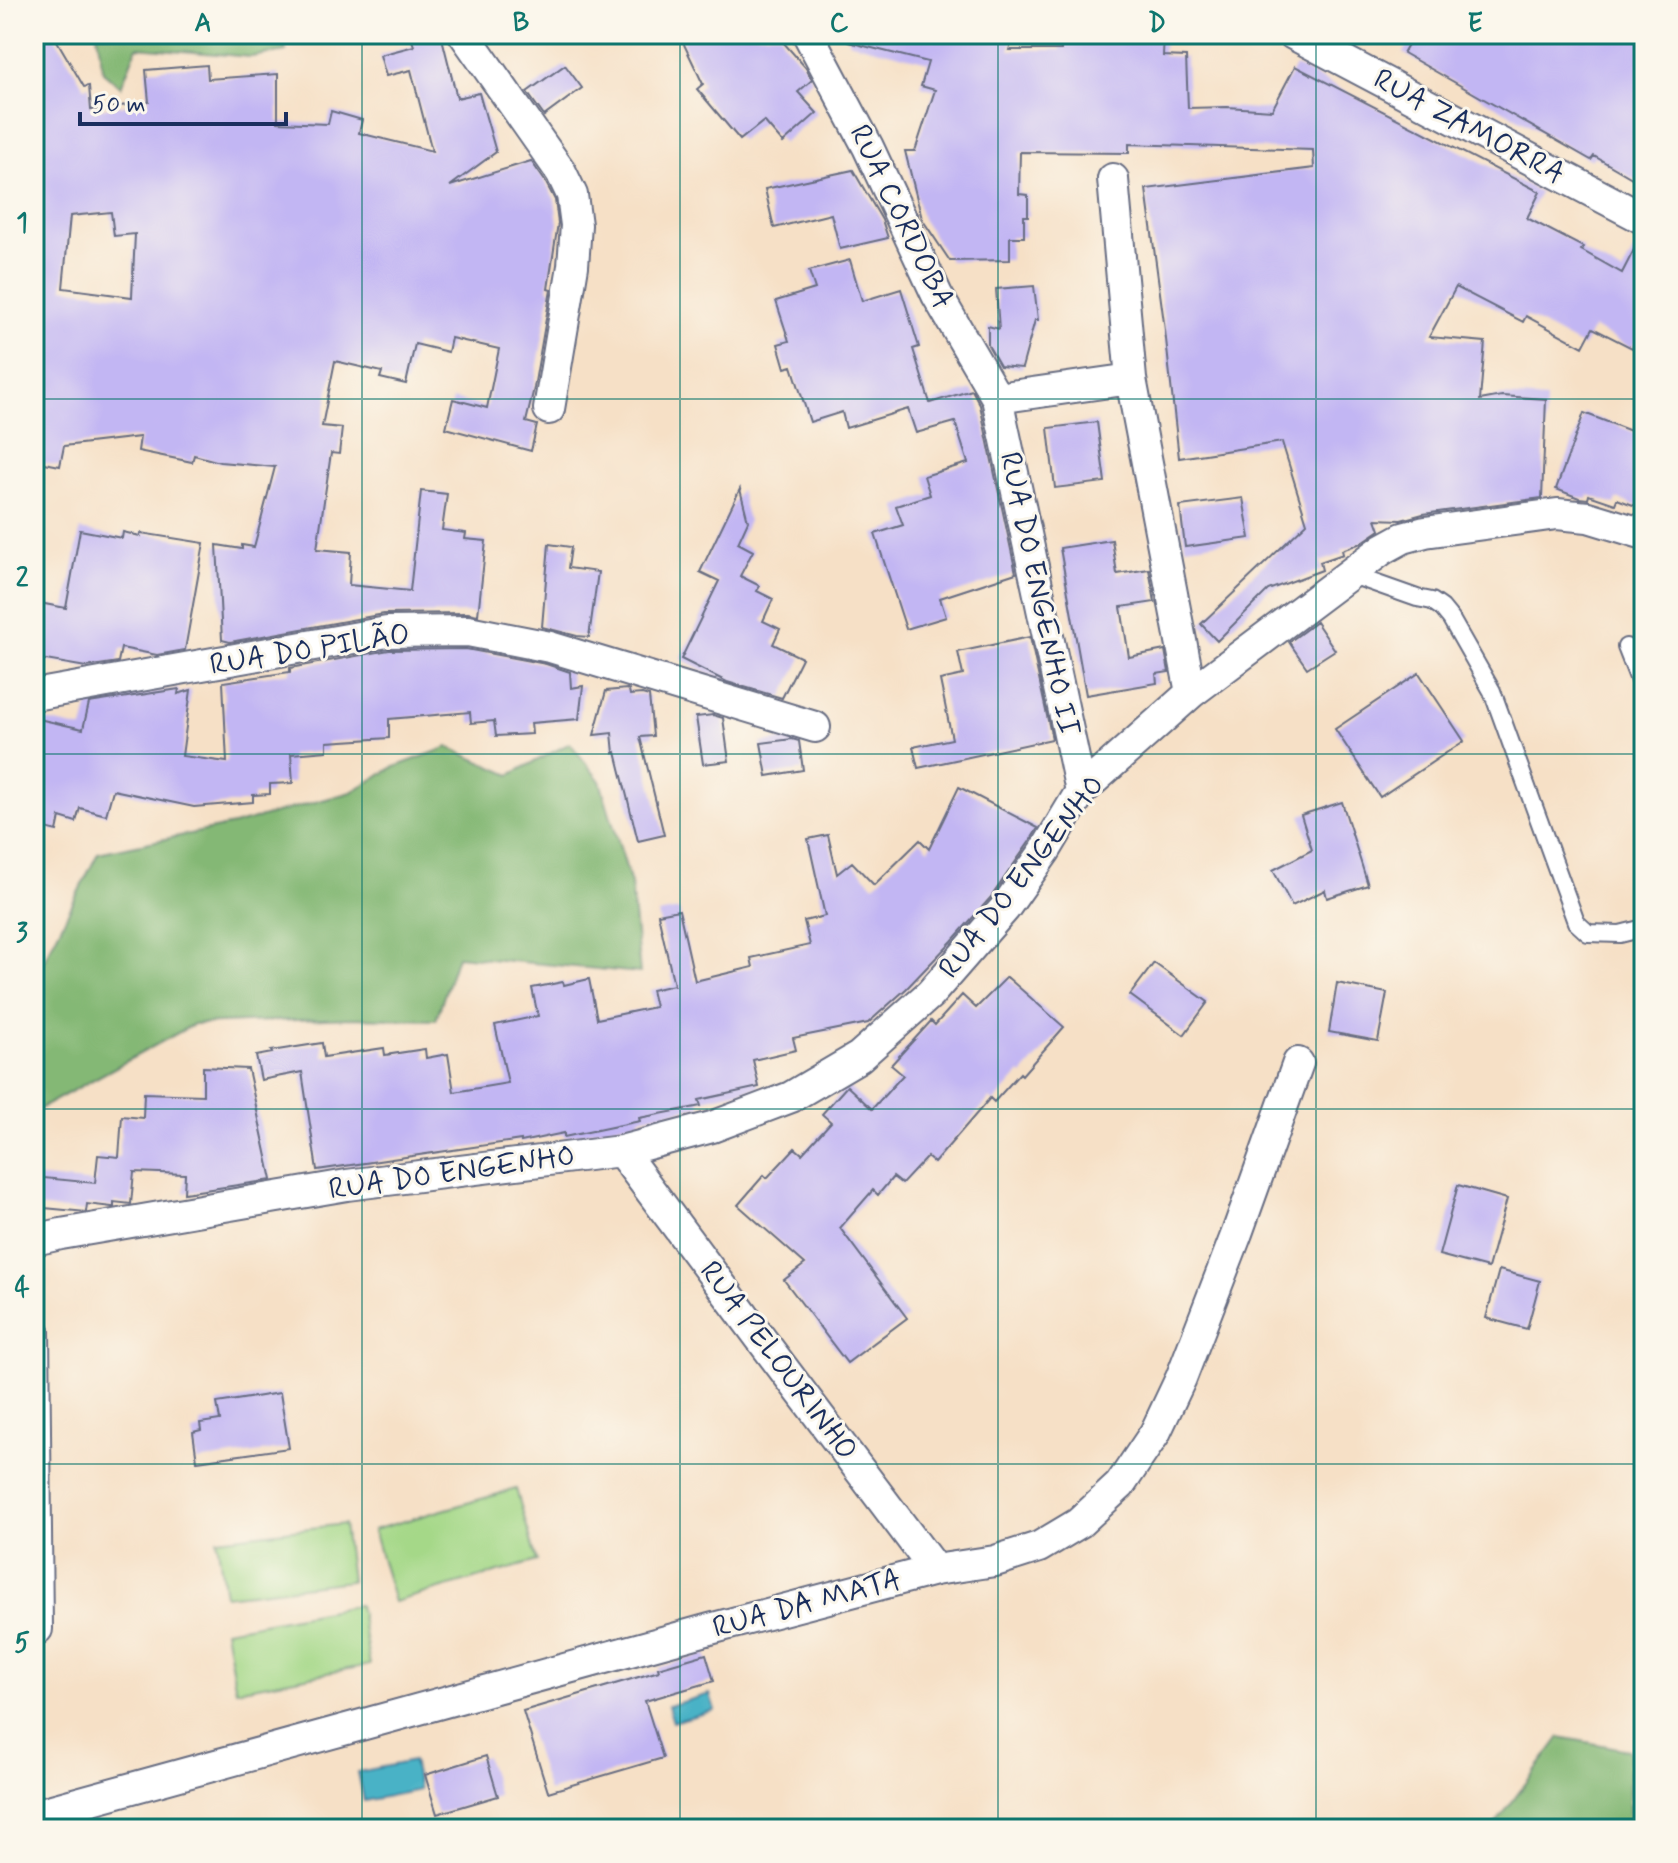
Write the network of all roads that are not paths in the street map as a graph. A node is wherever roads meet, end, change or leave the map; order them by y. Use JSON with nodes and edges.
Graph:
{"nodes":[{"id":1,"x":464,"y":34,"type":"edge"},
{"id":2,"x":808,"y":34,"type":"edge"},
{"id":3,"x":1293,"y":34,"type":"edge"},
{"id":4,"x":1113,"y":179,"type":"dead end"},
{"id":5,"x":1644,"y":219,"type":"edge"},
{"id":6,"x":1131,"y":379,"type":"junction"},
{"id":7,"x":997,"y":398,"type":"junction"},
{"id":8,"x":549,"y":409,"type":"dead end"},
{"id":9,"x":1644,"y":534,"type":"edge"},
{"id":10,"x":1349,"y":574,"type":"junction"},
{"id":11,"x":1626,"y":647,"type":"dead end"},
{"id":12,"x":1191,"y":693,"type":"junction"},
{"id":13,"x":1644,"y":693,"type":"edge"},
{"id":14,"x":34,"y":695,"type":"edge"},
{"id":15,"x":815,"y":727,"type":"dead end"},
{"id":16,"x":1081,"y":791,"type":"junction"},
{"id":17,"x":1644,"y":928,"type":"edge"},
{"id":18,"x":1298,"y":1063,"type":"dead end"},
{"id":19,"x":621,"y":1151,"type":"junction"},
{"id":20,"x":34,"y":1240,"type":"edge"},
{"id":21,"x":34,"y":1331,"type":"edge"},
{"id":22,"x":935,"y":1570,"type":"junction"},
{"id":23,"x":34,"y":1631,"type":"edge"},
{"id":24,"x":34,"y":1815,"type":"edge"}],
"edges":[{"from":1,"to":8,"type":"street"},
{"from":2,"to":7,"type":"street","name":"RUA CORDOBA"},
{"from":3,"to":5,"type":"street","name":"RUA ZAMORRA"},
{"from":4,"to":6,"type":"street"},
{"from":6,"to":7,"type":"street"},
{"from":6,"to":12,"type":"street"},
{"from":7,"to":16,"type":"street","name":"RUA DO ENGENHO II"},
{"from":9,"to":10,"type":"street","name":"RUA DO ENGENHO"},
{"from":10,"to":12,"type":"street","name":"RUA DO ENGENHO"},
{"from":10,"to":17,"type":"lane"},
{"from":11,"to":13,"type":"lane"},
{"from":12,"to":16,"type":"street","name":"RUA DO ENGENHO"},
{"from":14,"to":15,"type":"street","name":"RUA DO PILÃO"},
{"from":16,"to":19,"type":"street","name":"RUA DO ENGENHO"},
{"from":18,"to":22,"type":"street","name":"RUA DA MATA"},
{"from":19,"to":20,"type":"street","name":"RUA DO ENGENHO"},
{"from":19,"to":22,"type":"street","name":"RUA PELOURINHO"},
{"from":21,"to":23,"type":"street"},
{"from":22,"to":24,"type":"street","name":"RUA DA MATA"}]}
